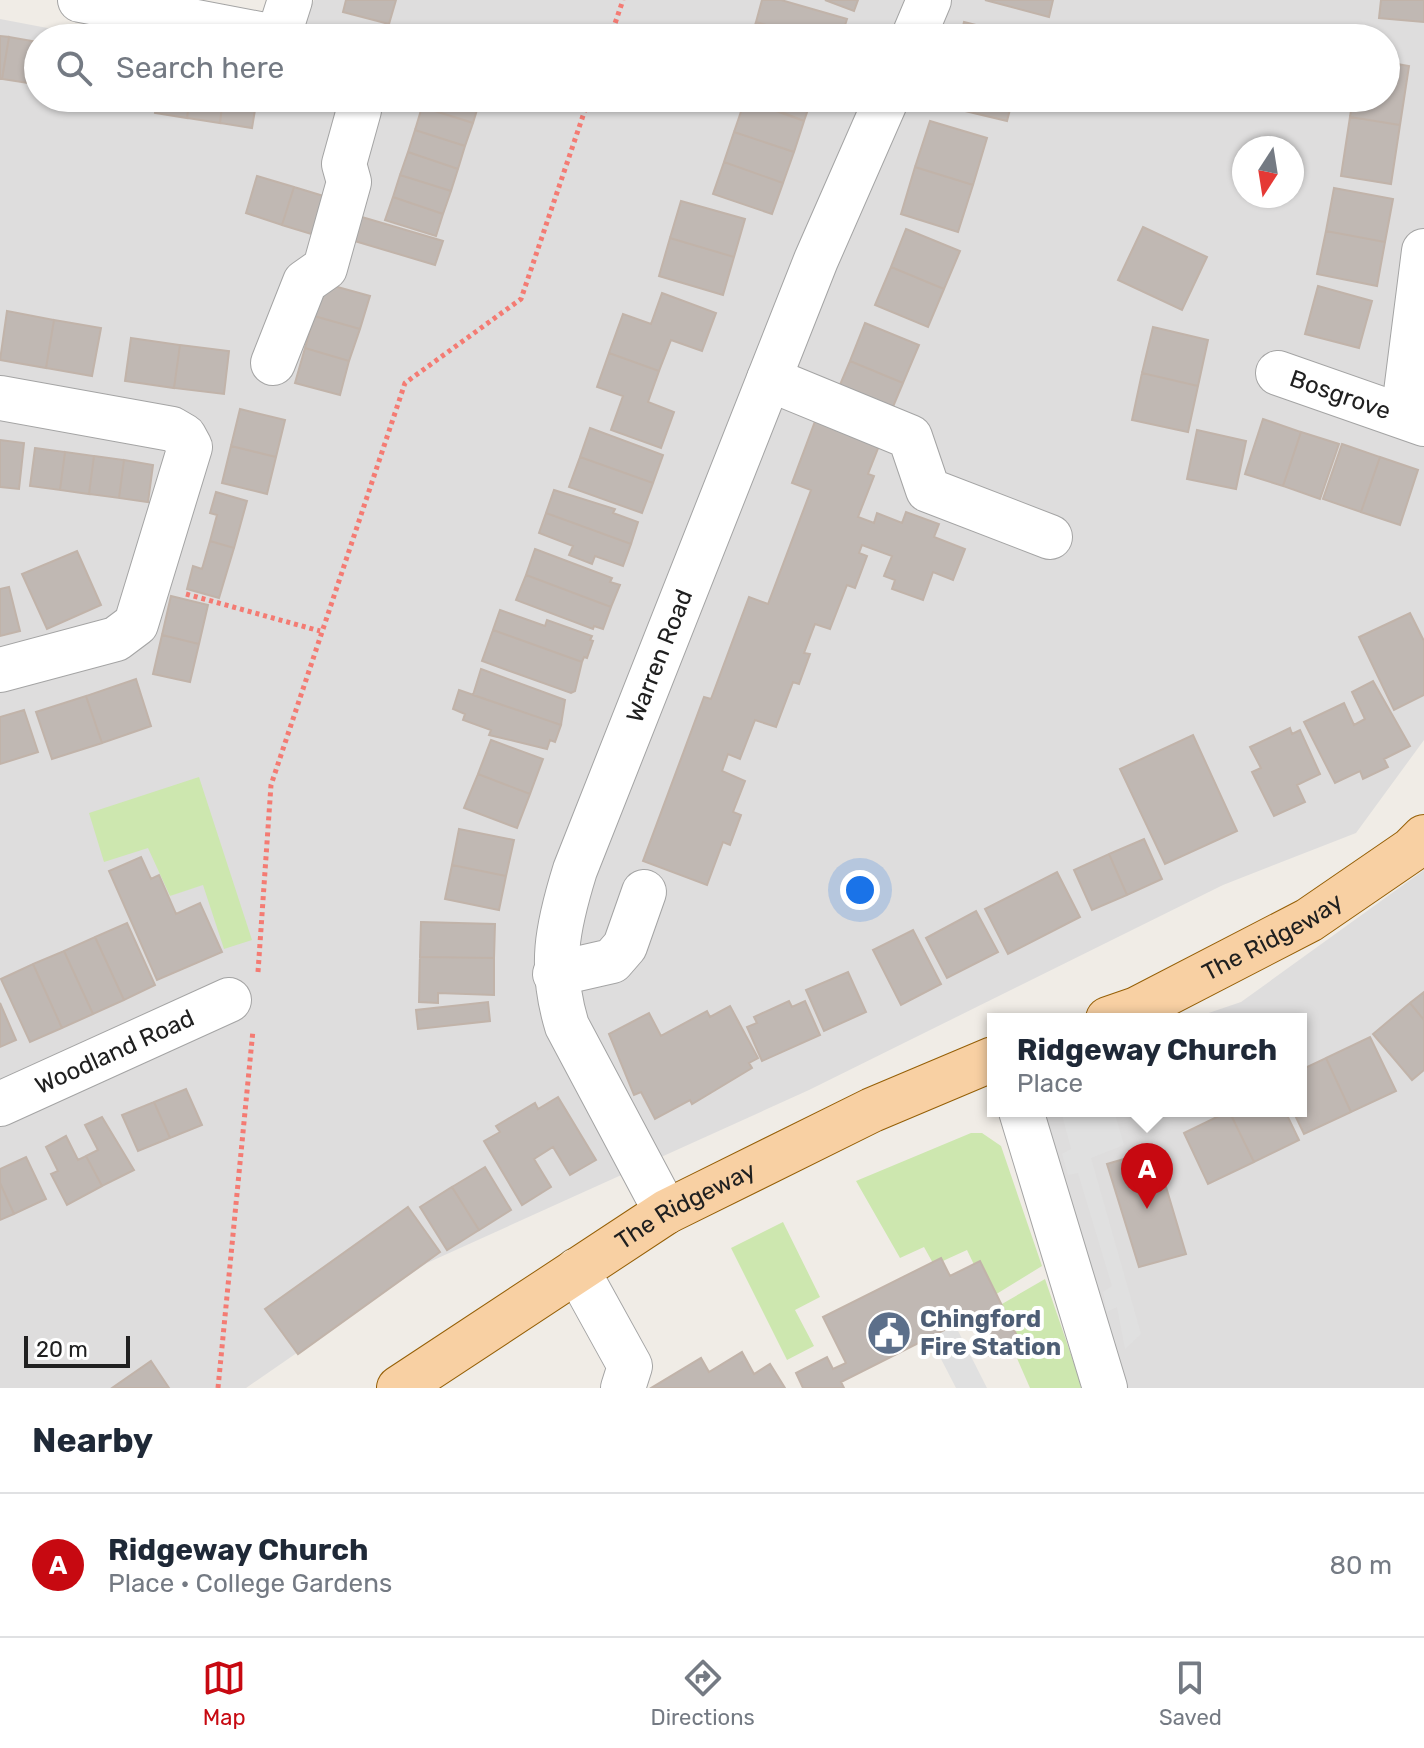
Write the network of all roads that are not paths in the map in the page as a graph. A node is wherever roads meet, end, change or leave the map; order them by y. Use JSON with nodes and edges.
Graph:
{"nodes":[{"id":1,"x":80,"y":0,"type":"edge"},
{"id":2,"x":929,"y":0,"type":"edge"},
{"id":3,"x":207,"y":24,"type":"edge"},
{"id":4,"x":919,"y":24,"type":"edge"},
{"id":5,"x":358,"y":112,"type":"edge"},
{"id":6,"x":881,"y":112,"type":"edge"},
{"id":7,"x":1424,"y":251,"type":"edge"},
{"id":8,"x":273,"y":363,"type":"dead end"},
{"id":9,"x":1278,"y":373,"type":"dead end"},
{"id":10,"x":769,"y":379,"type":"junction"},
{"id":11,"x":0,"y":398,"type":"edge"},
{"id":12,"x":1414,"y":420,"type":"edge"},
{"id":13,"x":1050,"y":537,"type":"dead end"},
{"id":14,"x":0,"y":670,"type":"edge"},
{"id":15,"x":1424,"y":837,"type":"edge"},
{"id":16,"x":644,"y":892,"type":"dead end"},
{"id":17,"x":555,"y":974,"type":"junction"},
{"id":18,"x":247,"y":999,"type":"road end"},
{"id":19,"x":1125,"y":1013,"type":"edge"},
{"id":20,"x":987,"y":1062,"type":"edge"},
{"id":21,"x":0,"y":1104,"type":"edge"},
{"id":22,"x":1023,"y":1117,"type":"edge"},
{"id":23,"x":666,"y":1212,"type":"junction"},
{"id":24,"x":577,"y":1270,"type":"junction"},
{"id":25,"x":399,"y":1388,"type":"edge"},
{"id":26,"x":623,"y":1388,"type":"edge"},
{"id":27,"x":1105,"y":1388,"type":"edge"}],
"edges":[{"from":1,"to":3,"type":"street"},
{"from":2,"to":4,"type":"street"},
{"from":5,"to":8,"type":"street"},
{"from":6,"to":10,"type":"street","name":"Warren Road"},
{"from":7,"to":12,"type":"street","name":"Bosgrove"},
{"from":9,"to":12,"type":"street","name":"Bosgrove"},
{"from":10,"to":13,"type":"street"},
{"from":10,"to":17,"type":"street","name":"Warren Road"},
{"from":11,"to":14,"type":"street"},
{"from":15,"to":19,"type":"main road","name":"The Ridgeway"},
{"from":16,"to":17,"type":"street"},
{"from":17,"to":23,"type":"street","name":"Warren Road"},
{"from":18,"to":21,"type":"street","name":"Woodland Road"},
{"from":20,"to":23,"type":"main road","name":"The Ridgeway"},
{"from":22,"to":27,"type":"street"},
{"from":23,"to":24,"type":"main road","name":"The Ridgeway"},
{"from":24,"to":25,"type":"main road","name":"The Ridgeway"},
{"from":24,"to":26,"type":"street"}]}
